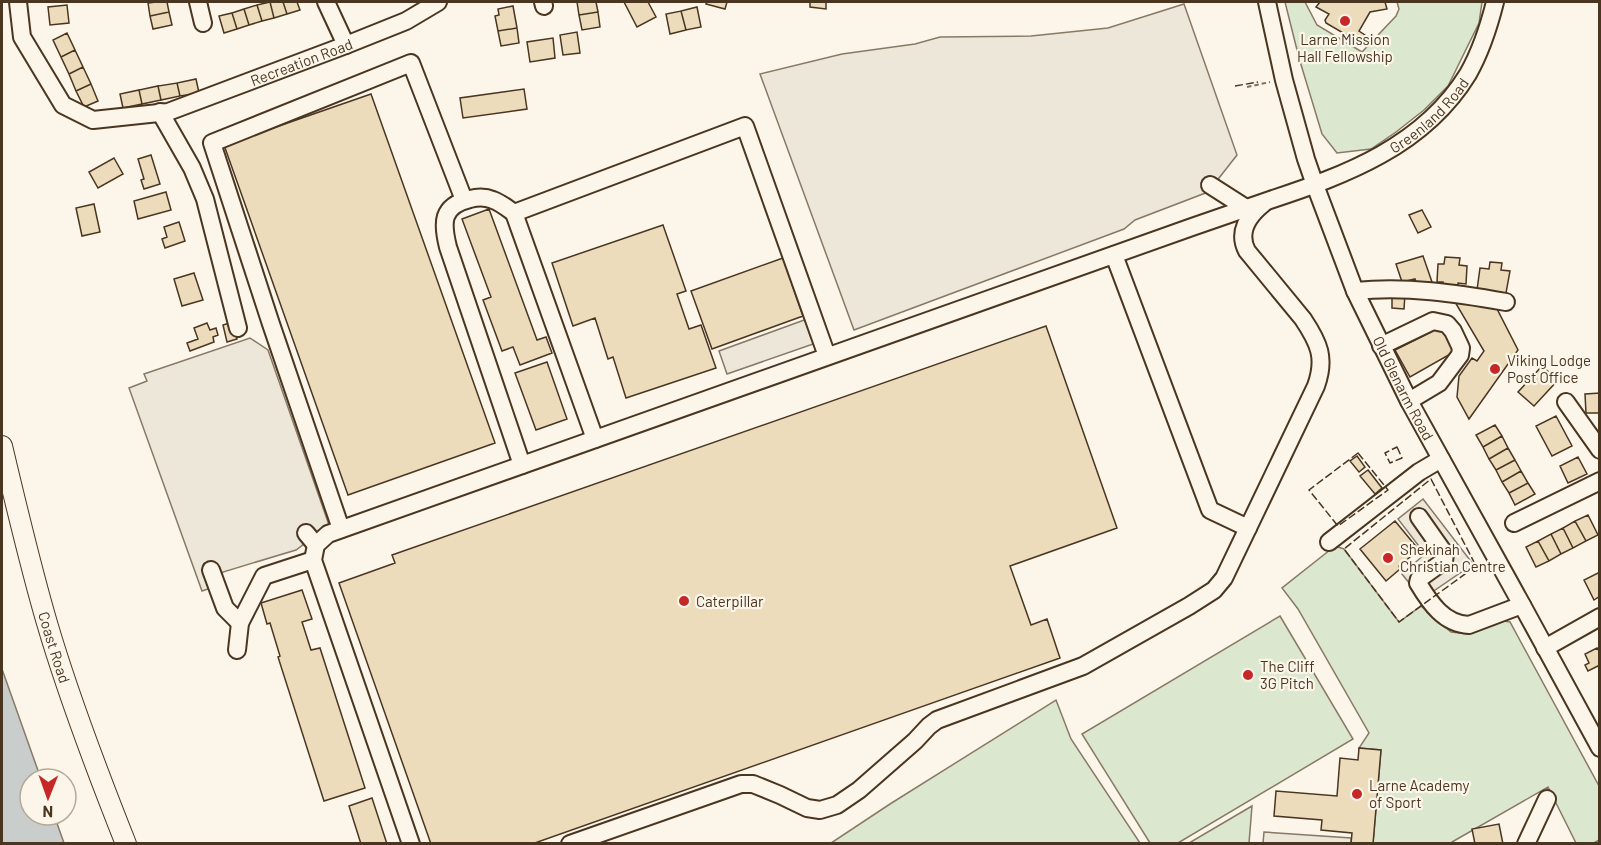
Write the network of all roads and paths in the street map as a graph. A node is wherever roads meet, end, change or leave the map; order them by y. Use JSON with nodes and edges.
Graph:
{"nodes":[{"id":1,"x":18,"y":2,"type":"edge"},
{"id":2,"x":198,"y":2,"type":"edge"},
{"id":3,"x":326,"y":2,"type":"edge"},
{"id":4,"x":438,"y":2,"type":"edge"},
{"id":5,"x":1267,"y":2,"type":"edge"},
{"id":6,"x":1495,"y":2,"type":"edge"},
{"id":7,"x":203,"y":23,"type":"dead end"},
{"id":8,"x":346,"y":45,"type":"junction"},
{"id":9,"x":1284,"y":80,"type":"junction"},
{"id":10,"x":1246,"y":87,"type":"dead end"},
{"id":11,"x":160,"y":112,"type":"junction"},
{"id":12,"x":1210,"y":185,"type":"dead end"},
{"id":13,"x":1315,"y":185,"type":"junction"},
{"id":14,"x":464,"y":200,"type":"junction"},
{"id":15,"x":1266,"y":201,"type":"junction"},
{"id":16,"x":1246,"y":208,"type":"junction"},
{"id":17,"x":514,"y":213,"type":"junction"},
{"id":18,"x":1114,"y":255,"type":"junction"},
{"id":19,"x":1355,"y":291,"type":"junction"},
{"id":20,"x":1506,"y":302,"type":"dead end"},
{"id":21,"x":238,"y":328,"type":"dead end"},
{"id":22,"x":1381,"y":346,"type":"junction"},
{"id":23,"x":827,"y":356,"type":"junction"},
{"id":24,"x":1409,"y":401,"type":"junction"},
{"id":25,"x":1566,"y":402,"type":"dead end"},
{"id":26,"x":595,"y":439,"type":"junction"},
{"id":27,"x":2,"y":446,"type":"edge"},
{"id":28,"x":1599,"y":450,"type":"edge"},
{"id":29,"x":1441,"y":459,"type":"junction"},
{"id":30,"x":522,"y":465,"type":"junction"},
{"id":31,"x":1599,"y":481,"type":"edge"},
{"id":32,"x":1419,"y":517,"type":"dead end"},
{"id":33,"x":1514,"y":523,"type":"dead end"},
{"id":34,"x":1248,"y":528,"type":"junction"},
{"id":35,"x":341,"y":529,"type":"junction"},
{"id":36,"x":1329,"y":542,"type":"dead end"},
{"id":37,"x":312,"y":546,"type":"junction"},
{"id":38,"x":211,"y":570,"type":"dead end"},
{"id":39,"x":1522,"y":605,"type":"junction"},
{"id":40,"x":1599,"y":617,"type":"edge"},
{"id":41,"x":240,"y":623,"type":"junction"},
{"id":42,"x":1545,"y":648,"type":"junction"},
{"id":43,"x":237,"y":650,"type":"dead end"},
{"id":44,"x":1599,"y":748,"type":"edge"},
{"id":45,"x":1547,"y":799,"type":"dead end"},
{"id":46,"x":126,"y":843,"type":"edge"},
{"id":47,"x":411,"y":843,"type":"edge"},
{"id":48,"x":570,"y":843,"type":"edge"},
{"id":49,"x":1526,"y":843,"type":"edge"}],
"edges":[{"from":1,"to":11,"type":"street","name":"Recreation Road"},
{"from":2,"to":7,"type":"street"},
{"from":3,"to":8,"type":"street"},
{"from":4,"to":8,"type":"street","name":"Recreation Road"},
{"from":5,"to":9,"type":"street","name":"Old Glenarm Road"},
{"from":6,"to":13,"type":"street","name":"Greenland Road"},
{"from":8,"to":11,"type":"street","name":"Recreation Road"},
{"from":9,"to":10,"type":"path"},
{"from":9,"to":13,"type":"street","name":"Old Glenarm Road"},
{"from":11,"to":21,"type":"street"},
{"from":12,"to":16,"type":"street"},
{"from":13,"to":15,"type":"street","name":"Greenland Road"},
{"from":13,"to":19,"type":"street","name":"Old Glenarm Road"},
{"from":14,"to":17,"type":"street"},
{"from":14,"to":30,"type":"street"},
{"from":14,"to":35,"type":"street"},
{"from":15,"to":16,"type":"street","name":"Greenland Road"},
{"from":15,"to":34,"type":"street"},
{"from":16,"to":18,"type":"street","name":"Greenland Road"},
{"from":17,"to":23,"type":"street"},
{"from":17,"to":26,"type":"street"},
{"from":18,"to":23,"type":"street","name":"Greenland Road"},
{"from":18,"to":34,"type":"street"},
{"from":19,"to":20,"type":"street"},
{"from":19,"to":22,"type":"street","name":"Old Glenarm Road"},
{"from":22,"to":24,"type":"street","name":"Old Glenarm Road"},
{"from":22,"to":24,"type":"street"},
{"from":23,"to":26,"type":"street","name":"Greenland Road"},
{"from":24,"to":29,"type":"street","name":"Old Glenarm Road"},
{"from":25,"to":28,"type":"street"},
{"from":26,"to":30,"type":"street","name":"Greenland Road"},
{"from":27,"to":46,"type":"main road","name":"Coast Road"},
{"from":29,"to":36,"type":"street"},
{"from":29,"to":39,"type":"street","name":"Old Glenarm Road"},
{"from":30,"to":35,"type":"street","name":"Greenland Road"},
{"from":31,"to":33,"type":"street"},
{"from":32,"to":39,"type":"street"},
{"from":34,"to":48,"type":"street"},
{"from":35,"to":37,"type":"street","name":"Greenland Road"},
{"from":37,"to":41,"type":"street","name":"Greenland Road"},
{"from":37,"to":47,"type":"street"},
{"from":38,"to":41,"type":"street"},
{"from":39,"to":42,"type":"street","name":"Old Glenarm Road"},
{"from":40,"to":42,"type":"street"},
{"from":41,"to":43,"type":"street"},
{"from":42,"to":44,"type":"street","name":"Old Glenarm Road"},
{"from":45,"to":49,"type":"street"}]}
